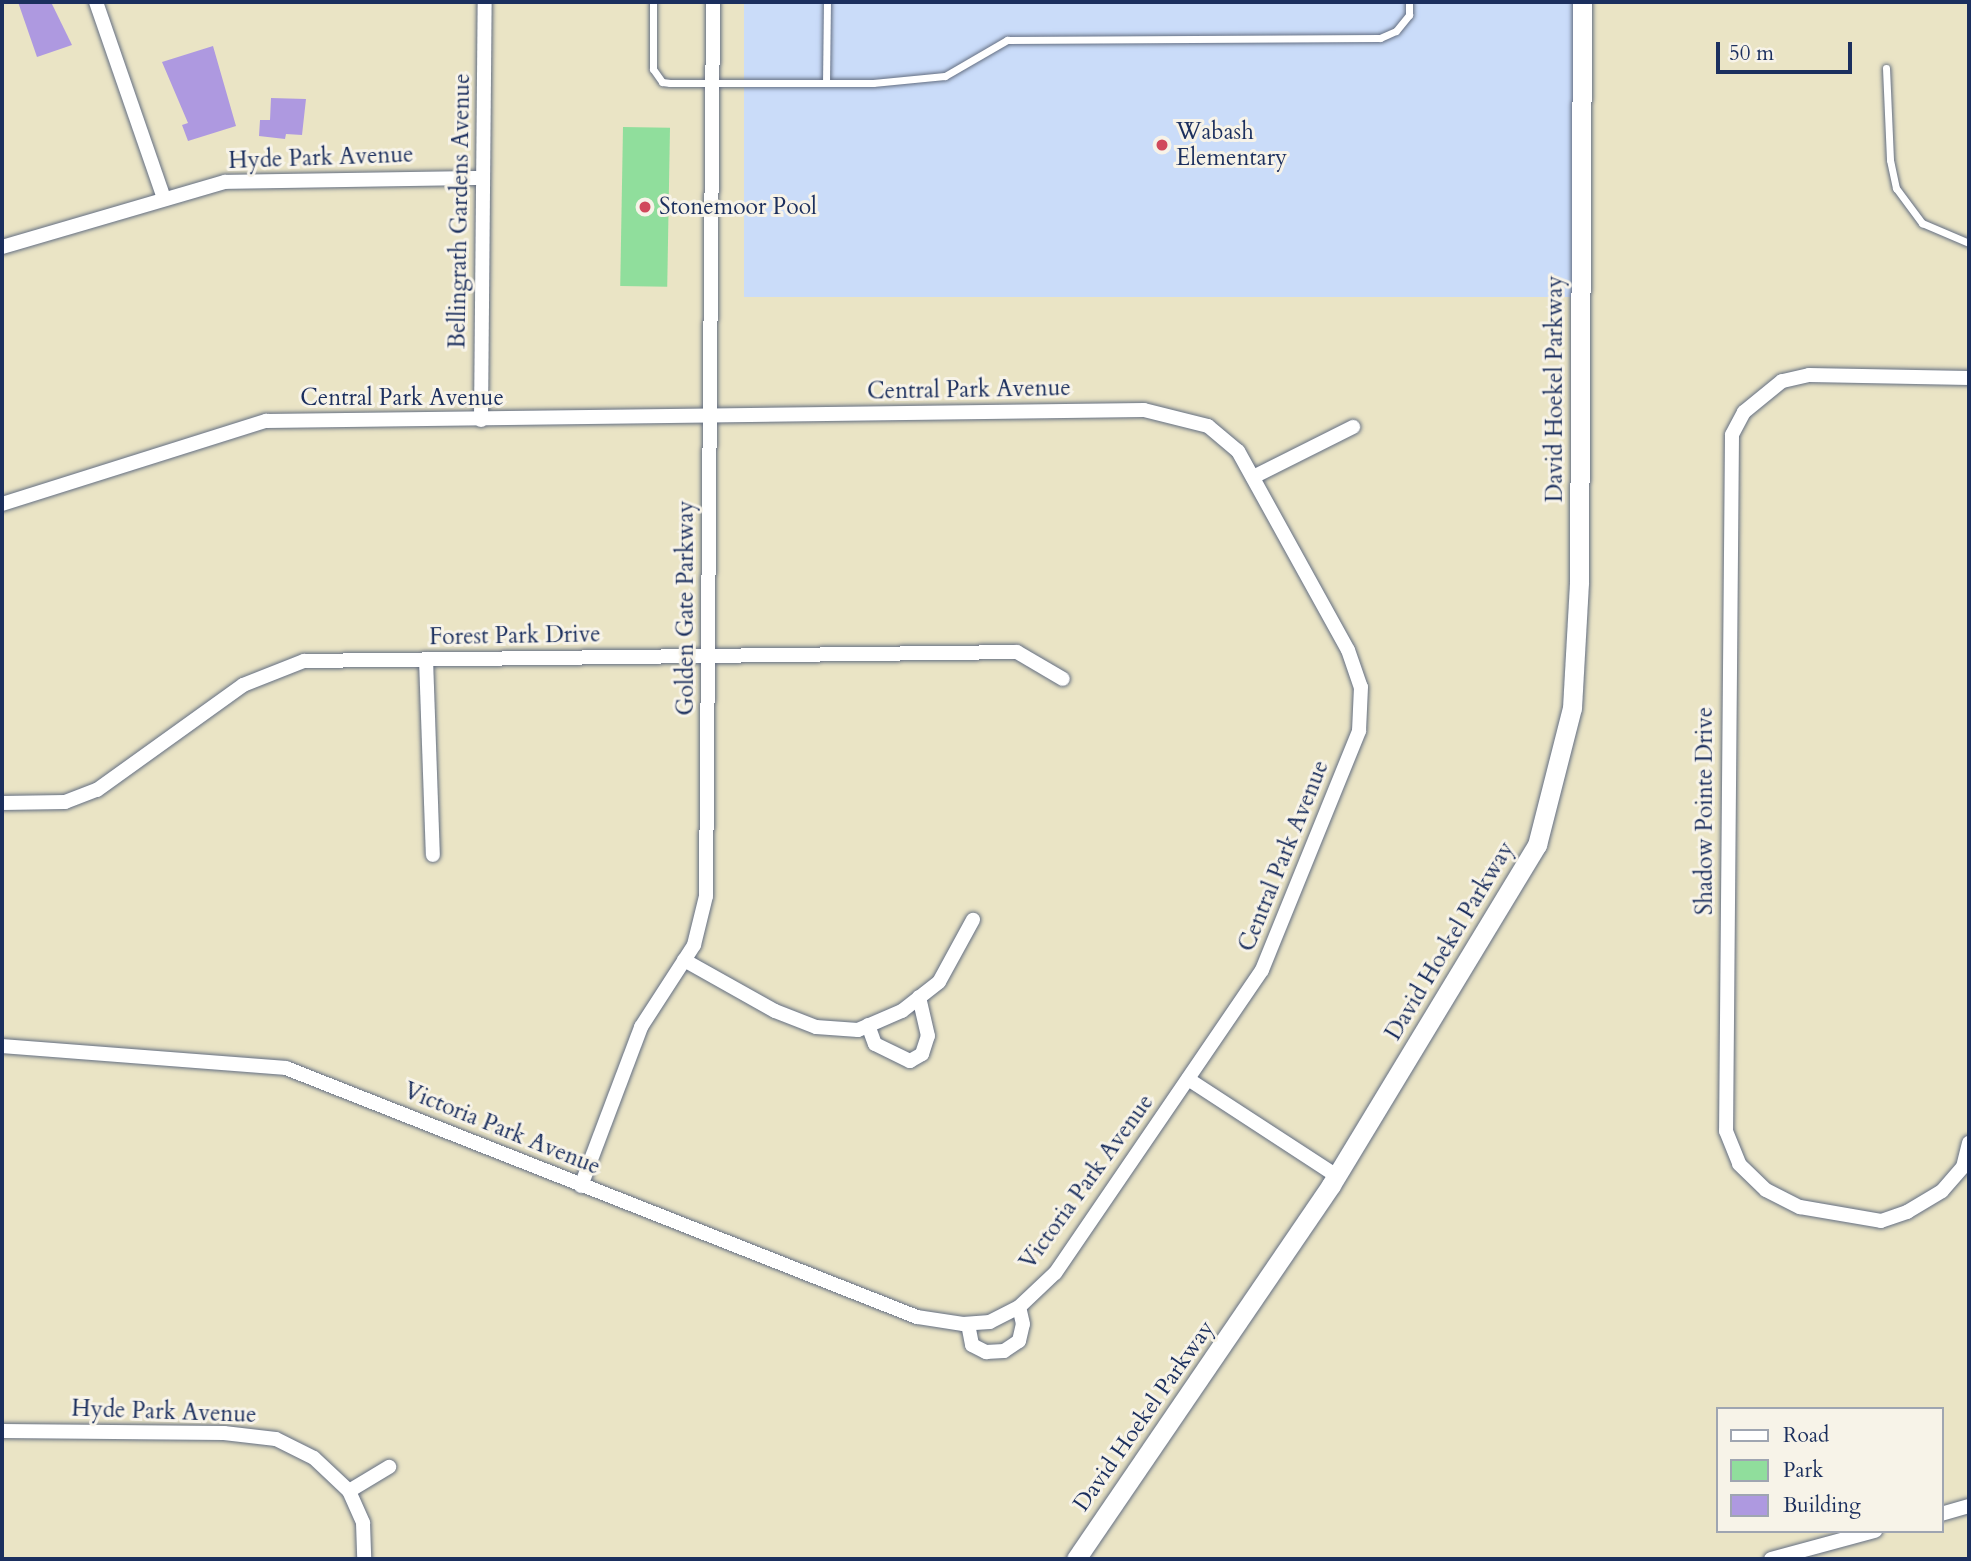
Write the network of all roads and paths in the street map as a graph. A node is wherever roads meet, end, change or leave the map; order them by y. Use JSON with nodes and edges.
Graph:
{"nodes":[{"id":1,"x":96,"y":2,"type":"edge"},
{"id":2,"x":485,"y":2,"type":"edge"},
{"id":3,"x":653,"y":2,"type":"edge"},
{"id":4,"x":713,"y":2,"type":"edge"},
{"id":5,"x":827,"y":2,"type":"edge"},
{"id":6,"x":1409,"y":2,"type":"edge"},
{"id":7,"x":1582,"y":2,"type":"edge"},
{"id":8,"x":1886,"y":68,"type":"dead end"},
{"id":9,"x":712,"y":82,"type":"junction"},
{"id":10,"x":826,"y":83,"type":"junction"},
{"id":11,"x":483,"y":178,"type":"junction"},
{"id":12,"x":163,"y":198,"type":"junction"},
{"id":13,"x":1969,"y":243,"type":"edge"},
{"id":14,"x":2,"y":247,"type":"edge"},
{"id":15,"x":1969,"y":378,"type":"edge"},
{"id":16,"x":709,"y":418,"type":"junction"},
{"id":17,"x":481,"y":420,"type":"junction"},
{"id":18,"x":1353,"y":427,"type":"dead end"},
{"id":19,"x":1253,"y":477,"type":"junction"},
{"id":20,"x":2,"y":505,"type":"edge"},
{"id":21,"x":708,"y":656,"type":"junction"},
{"id":22,"x":426,"y":659,"type":"junction"},
{"id":23,"x":1063,"y":678,"type":"dead end"},
{"id":24,"x":2,"y":803,"type":"edge"},
{"id":25,"x":432,"y":855,"type":"dead end"},
{"id":26,"x":973,"y":920,"type":"dead end"},
{"id":27,"x":684,"y":960,"type":"junction"},
{"id":28,"x":919,"y":997,"type":"junction"},
{"id":29,"x":868,"y":1025,"type":"junction"},
{"id":30,"x":2,"y":1046,"type":"edge"},
{"id":31,"x":1188,"y":1079,"type":"junction"},
{"id":32,"x":1969,"y":1143,"type":"edge"},
{"id":33,"x":1335,"y":1175,"type":"junction"},
{"id":34,"x":580,"y":1186,"type":"junction"},
{"id":35,"x":1019,"y":1307,"type":"junction"},
{"id":36,"x":968,"y":1324,"type":"junction"},
{"id":37,"x":2,"y":1432,"type":"edge"},
{"id":38,"x":389,"y":1467,"type":"dead end"},
{"id":39,"x":349,"y":1491,"type":"junction"},
{"id":40,"x":1969,"y":1506,"type":"edge"},
{"id":41,"x":1943,"y":1513,"type":"edge"},
{"id":42,"x":1868,"y":1533,"type":"edge"},
{"id":43,"x":364,"y":1559,"type":"edge"},
{"id":44,"x":1076,"y":1559,"type":"edge"},
{"id":45,"x":1771,"y":1559,"type":"edge"}],
"edges":[{"from":1,"to":12,"type":"street"},
{"from":2,"to":11,"type":"street","name":"Bellingrath Gardens Avenue"},
{"from":3,"to":9,"type":"lane"},
{"from":4,"to":9,"type":"street","name":"Golden Gate Parkway"},
{"from":5,"to":10,"type":"lane"},
{"from":6,"to":10,"type":"lane"},
{"from":7,"to":33,"type":"main road","name":"David Hoekel Parkway"},
{"from":8,"to":13,"type":"lane"},
{"from":9,"to":10,"type":"lane"},
{"from":9,"to":16,"type":"street","name":"Golden Gate Parkway"},
{"from":11,"to":12,"type":"street","name":"Hyde Park Avenue"},
{"from":11,"to":17,"type":"street","name":"Bellingrath Gardens Avenue"},
{"from":12,"to":14,"type":"street","name":"Hyde Park Avenue"},
{"from":15,"to":32,"type":"street","name":"Shadow Pointe Drive"},
{"from":16,"to":17,"type":"street","name":"Central Park Avenue"},
{"from":16,"to":19,"type":"street","name":"Central Park Avenue"},
{"from":16,"to":21,"type":"street","name":"Golden Gate Parkway"},
{"from":17,"to":20,"type":"street","name":"Central Park Avenue"},
{"from":18,"to":19,"type":"street"},
{"from":19,"to":31,"type":"street","name":"Central Park Avenue"},
{"from":21,"to":22,"type":"street","name":"Forest Park Drive"},
{"from":21,"to":23,"type":"street","name":"Forest Park Drive"},
{"from":21,"to":27,"type":"street","name":"Golden Gate Parkway"},
{"from":22,"to":24,"type":"street","name":"Forest Park Drive"},
{"from":22,"to":25,"type":"street"},
{"from":26,"to":28,"type":"street"},
{"from":27,"to":29,"type":"street"},
{"from":27,"to":34,"type":"street","name":"Golden Gate Parkway"},
{"from":28,"to":29,"type":"street"},
{"from":28,"to":29,"type":"street"},
{"from":30,"to":34,"type":"street","name":"Victoria Park Avenue"},
{"from":31,"to":33,"type":"street"},
{"from":31,"to":35,"type":"street","name":"Victoria Park Avenue"},
{"from":33,"to":44,"type":"main road","name":"David Hoekel Parkway"},
{"from":34,"to":36,"type":"street","name":"Victoria Park Avenue"},
{"from":35,"to":36,"type":"street","name":"Victoria Park Avenue"},
{"from":35,"to":36,"type":"street"},
{"from":37,"to":39,"type":"street","name":"Hyde Park Avenue"},
{"from":38,"to":39,"type":"street"},
{"from":39,"to":43,"type":"street","name":"Hyde Park Avenue"},
{"from":40,"to":41,"type":"street"},
{"from":42,"to":45,"type":"street"}]}
